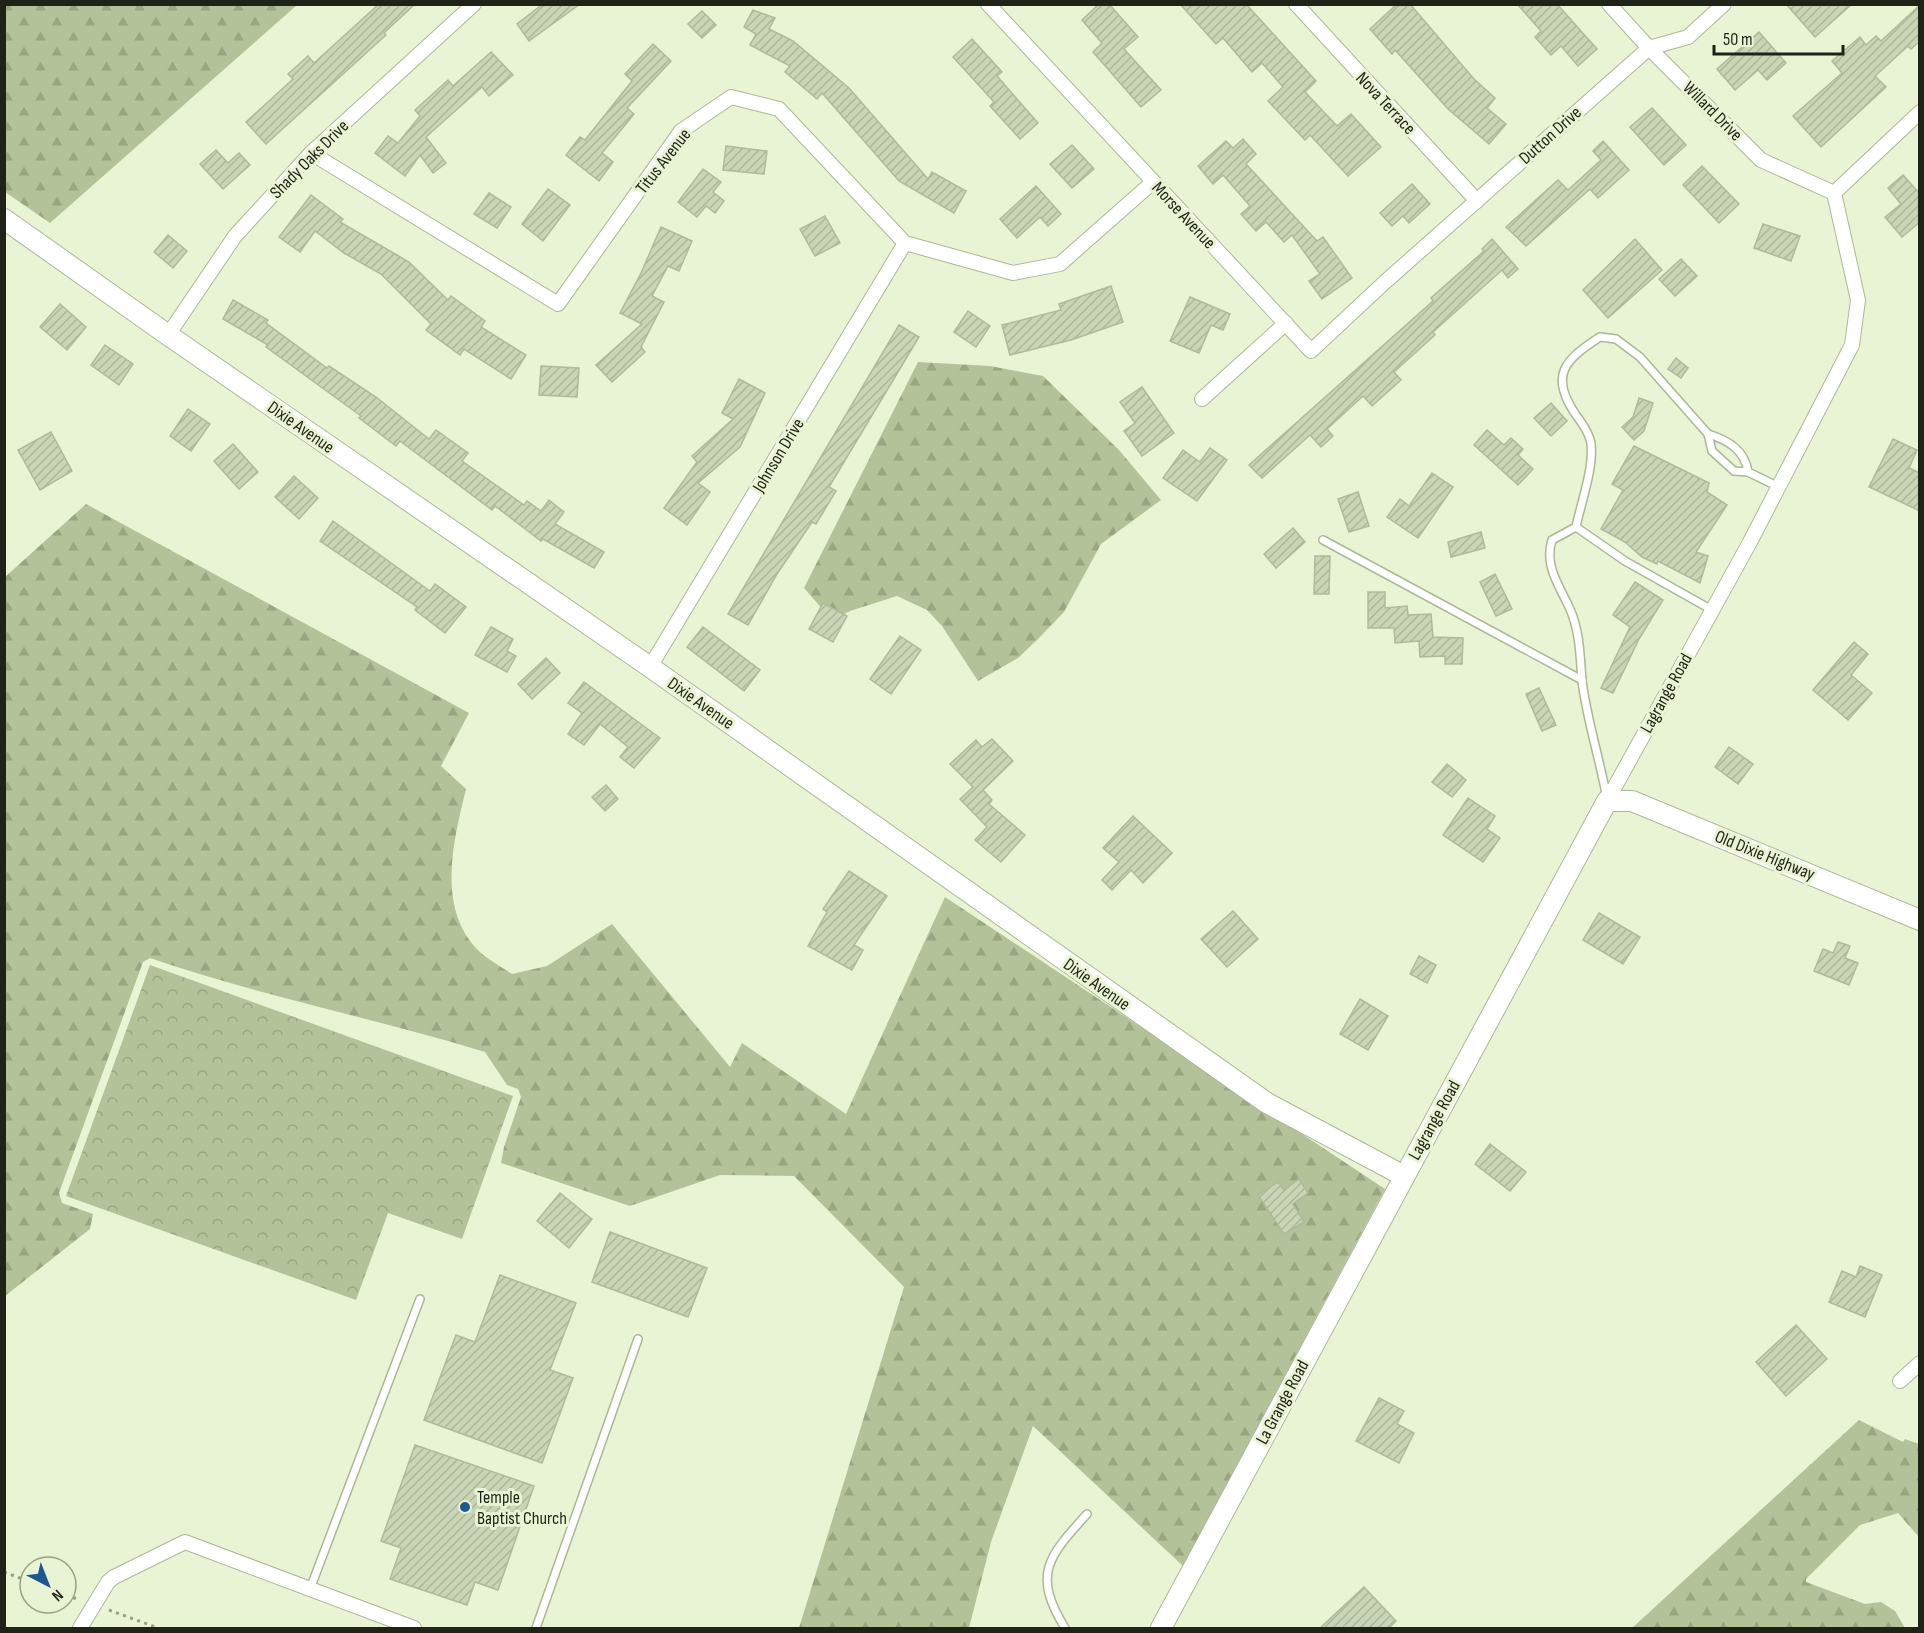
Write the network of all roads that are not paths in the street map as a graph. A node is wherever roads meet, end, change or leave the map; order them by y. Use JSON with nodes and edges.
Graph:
{"nodes":[{"id":1,"x":474,"y":4,"type":"edge"},
{"id":2,"x":988,"y":4,"type":"edge"},
{"id":3,"x":1296,"y":4,"type":"edge"},
{"id":4,"x":1609,"y":4,"type":"edge"},
{"id":5,"x":1724,"y":4,"type":"edge"},
{"id":6,"x":1649,"y":48,"type":"junction"},
{"id":7,"x":1920,"y":112,"type":"edge"},
{"id":8,"x":311,"y":153,"type":"junction"},
{"id":9,"x":1153,"y":182,"type":"junction"},
{"id":10,"x":1834,"y":193,"type":"junction"},
{"id":11,"x":1477,"y":201,"type":"junction"},
{"id":12,"x":4,"y":219,"type":"edge"},
{"id":13,"x":905,"y":243,"type":"junction"},
{"id":14,"x":1385,"y":282,"type":"joint"},
{"id":15,"x":1286,"y":323,"type":"junction"},
{"id":16,"x":168,"y":335,"type":"junction"},
{"id":17,"x":1202,"y":399,"type":"dead end"},
{"id":18,"x":1708,"y":434,"type":"junction"},
{"id":19,"x":1748,"y":472,"type":"junction"},
{"id":20,"x":1779,"y":487,"type":"junction"},
{"id":21,"x":1576,"y":527,"type":"junction"},
{"id":22,"x":1323,"y":540,"type":"dead end"},
{"id":23,"x":1712,"y":610,"type":"junction"},
{"id":24,"x":650,"y":667,"type":"junction"},
{"id":25,"x":1582,"y":680,"type":"junction"},
{"id":26,"x":1607,"y":801,"type":"junction"},
{"id":27,"x":1920,"y":920,"type":"edge"},
{"id":28,"x":1404,"y":1176,"type":"junction"},
{"id":29,"x":420,"y":1299,"type":"dead end"},
{"id":30,"x":638,"y":1339,"type":"dead end"},
{"id":31,"x":1920,"y":1363,"type":"edge"},
{"id":32,"x":1900,"y":1381,"type":"dead end"},
{"id":33,"x":1087,"y":1514,"type":"dead end"},
{"id":34,"x":310,"y":1589,"type":"junction"},
{"id":35,"x":80,"y":1629,"type":"edge"},
{"id":36,"x":414,"y":1629,"type":"edge"},
{"id":37,"x":536,"y":1629,"type":"edge"},
{"id":38,"x":1065,"y":1629,"type":"edge"},
{"id":39,"x":1161,"y":1629,"type":"edge"}],
"edges":[{"from":1,"to":8,"type":"street","name":"Shady Oaks Drive"},
{"from":2,"to":9,"type":"street","name":"Morse Avenue"},
{"from":3,"to":11,"type":"street","name":"Nova Terrace"},
{"from":4,"to":6,"type":"street","name":"Willard Drive"},
{"from":5,"to":6,"type":"street","name":"Dutton Drive"},
{"from":6,"to":10,"type":"street","name":"Willard Drive"},
{"from":6,"to":11,"type":"street","name":"Dutton Drive"},
{"from":7,"to":10,"type":"street"},
{"from":8,"to":13,"type":"street","name":"Titus Avenue"},
{"from":8,"to":16,"type":"street","name":"Shady Oaks Drive"},
{"from":9,"to":13,"type":"street"},
{"from":9,"to":15,"type":"street","name":"Morse Avenue"},
{"from":10,"to":20,"type":"street","name":"Lagrange Road"},
{"from":11,"to":14,"type":"street","name":"Dutton Drive"},
{"from":12,"to":16,"type":"street","name":"Dixie Avenue"},
{"from":13,"to":24,"type":"street","name":"Johnson Drive"},
{"from":14,"to":15,"type":"street","name":"Morse Avenue"},
{"from":15,"to":17,"type":"street"},
{"from":16,"to":24,"type":"street","name":"Dixie Avenue"},
{"from":18,"to":19,"type":"lane"},
{"from":18,"to":19,"type":"lane"},
{"from":18,"to":21,"type":"lane"},
{"from":19,"to":20,"type":"lane"},
{"from":20,"to":23,"type":"street","name":"Lagrange Road"},
{"from":21,"to":23,"type":"lane"},
{"from":21,"to":25,"type":"lane"},
{"from":22,"to":25,"type":"lane"},
{"from":23,"to":26,"type":"street","name":"Lagrange Road"},
{"from":24,"to":28,"type":"street","name":"Dixie Avenue"},
{"from":25,"to":26,"type":"lane"},
{"from":26,"to":27,"type":"street","name":"Old Dixie Highway"},
{"from":26,"to":28,"type":"street","name":"Lagrange Road"},
{"from":28,"to":39,"type":"street","name":"La Grange Road"},
{"from":29,"to":34,"type":"lane"},
{"from":30,"to":37,"type":"lane"},
{"from":31,"to":32,"type":"street"},
{"from":33,"to":38,"type":"lane"},
{"from":34,"to":35,"type":"street"},
{"from":34,"to":36,"type":"street"}]}
